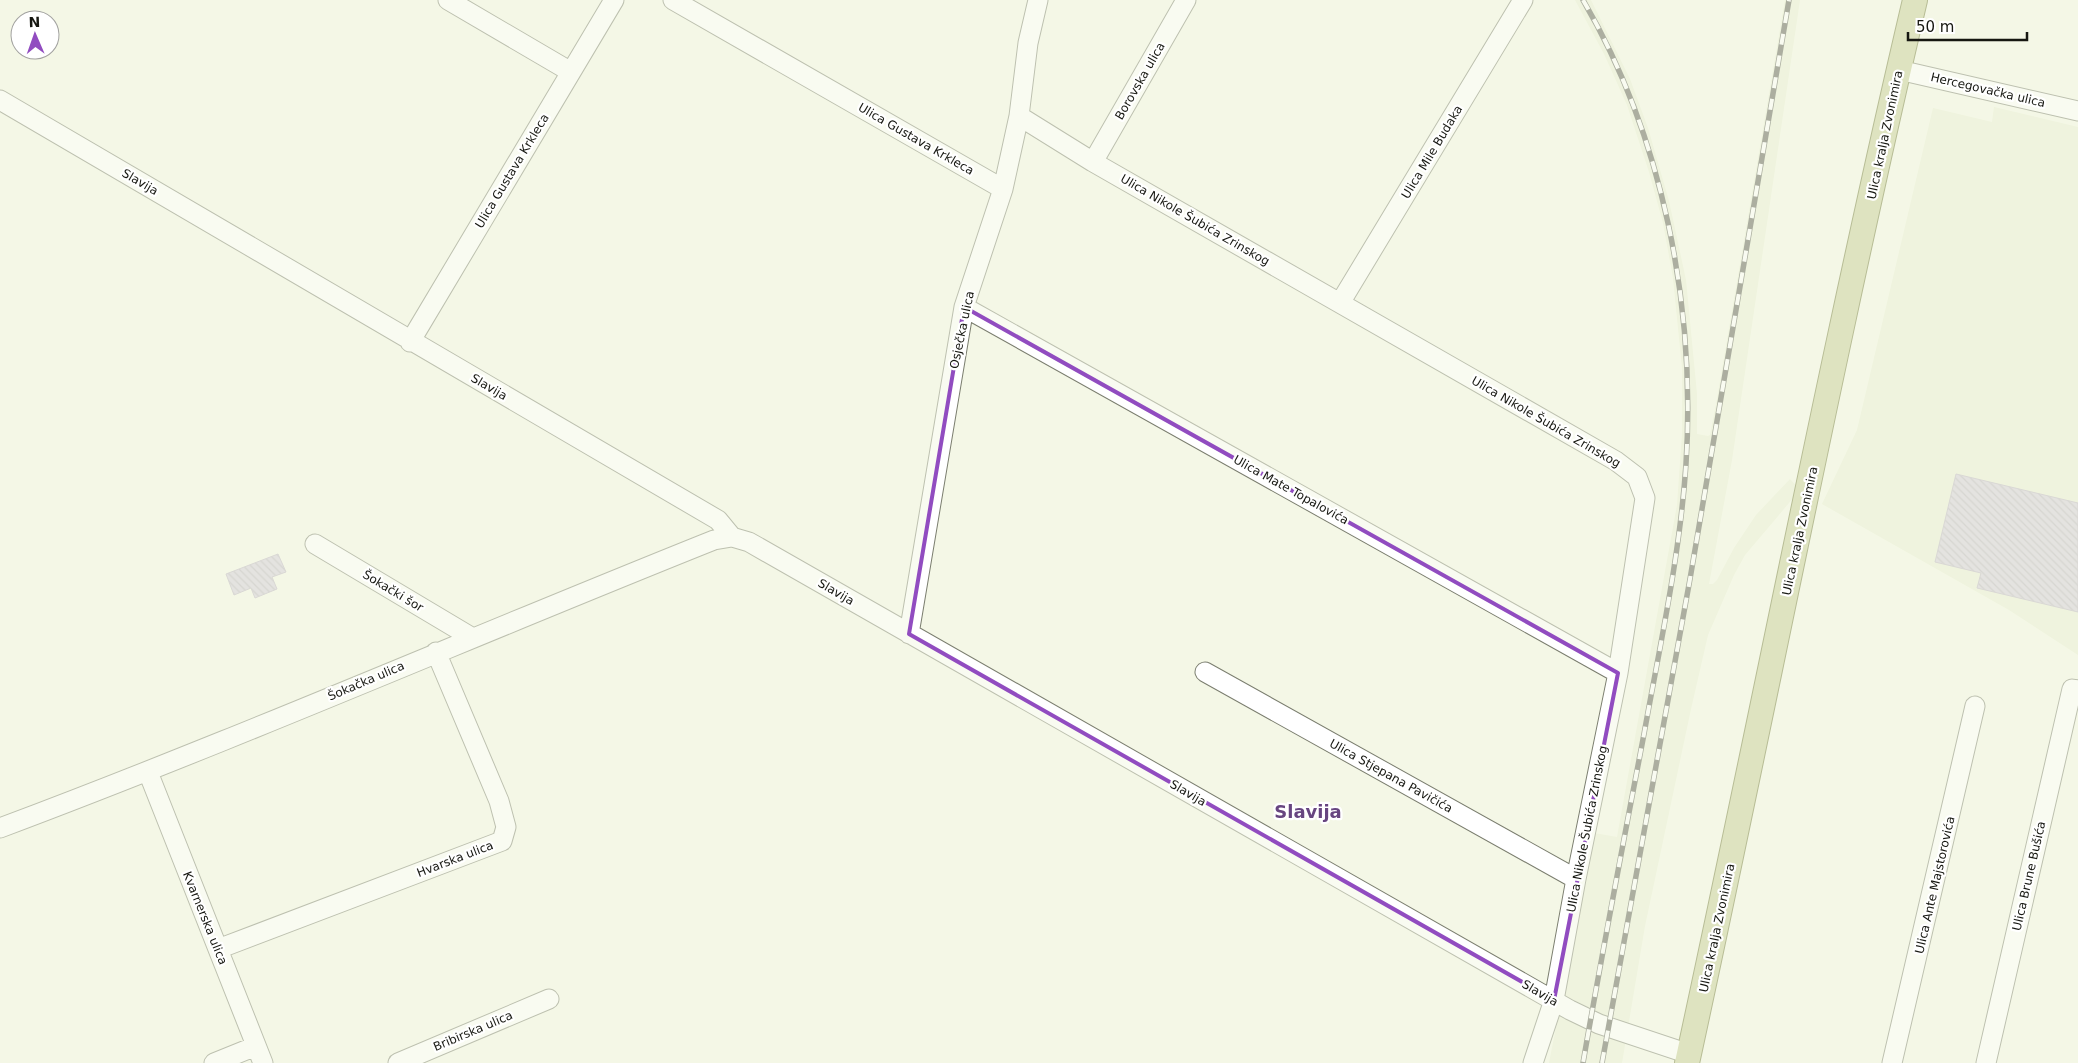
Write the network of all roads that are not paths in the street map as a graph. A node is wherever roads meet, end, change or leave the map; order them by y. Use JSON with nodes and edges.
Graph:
{"nodes":[{"id":1,"x":448,"y":0,"type":"edge"},
{"id":2,"x":614,"y":0,"type":"edge"},
{"id":3,"x":673,"y":0,"type":"edge"},
{"id":4,"x":1038,"y":0,"type":"edge"},
{"id":5,"x":1186,"y":0,"type":"edge"},
{"id":6,"x":1523,"y":0,"type":"edge"},
{"id":7,"x":1915,"y":0,"type":"edge"},
{"id":8,"x":1899,"y":70,"type":"junction"},
{"id":9,"x":571,"y":72,"type":"junction"},
{"id":10,"x":0,"y":100,"type":"edge"},
{"id":11,"x":2078,"y":111,"type":"edge"},
{"id":12,"x":1019,"y":116,"type":"junction"},
{"id":13,"x":1093,"y":162,"type":"junction"},
{"id":14,"x":1003,"y":189,"type":"junction"},
{"id":15,"x":1340,"y":303,"type":"junction"},
{"id":16,"x":964,"y":307,"type":"junction"},
{"id":17,"x":410,"y":342,"type":"junction"},
{"id":18,"x":732,"y":537,"type":"junction"},
{"id":19,"x":315,"y":544,"type":"dead end"},
{"id":20,"x":909,"y":634,"type":"junction"},
{"id":21,"x":471,"y":637,"type":"junction"},
{"id":22,"x":436,"y":652,"type":"junction"},
{"id":23,"x":1205,"y":672,"type":"dead end"},
{"id":24,"x":1618,"y":673,"type":"junction"},
{"id":25,"x":2075,"y":689,"type":"edge"},
{"id":26,"x":1975,"y":706,"type":"dead end"},
{"id":27,"x":148,"y":772,"type":"junction"},
{"id":28,"x":0,"y":828,"type":"edge"},
{"id":29,"x":1576,"y":879,"type":"junction"},
{"id":30,"x":218,"y":949,"type":"junction"},
{"id":31,"x":549,"y":999,"type":"dead end"},
{"id":32,"x":1554,"y":1000,"type":"junction"},
{"id":33,"x":259,"y":1054,"type":"edge"},
{"id":34,"x":1688,"y":1058,"type":"edge"},
{"id":35,"x":214,"y":1063,"type":"edge"},
{"id":36,"x":398,"y":1063,"type":"edge"},
{"id":37,"x":1533,"y":1063,"type":"edge"},
{"id":38,"x":1892,"y":1063,"type":"edge"},
{"id":39,"x":1986,"y":1063,"type":"edge"}],
"edges":[{"from":1,"to":9,"type":"street"},
{"from":2,"to":9,"type":"street","name":"Ulica Gustava Krkleca"},
{"from":3,"to":14,"type":"street","name":"Ulica Gustava Krkleca"},
{"from":4,"to":12,"type":"street","name":"Osječka ulica"},
{"from":5,"to":13,"type":"street","name":"Borovska ulica"},
{"from":6,"to":15,"type":"street","name":"Ulica Mile Budaka"},
{"from":7,"to":8,"type":"main road","name":"Ulica kralja Zvonimira"},
{"from":8,"to":11,"type":"street","name":"Hercegovačka ulica"},
{"from":8,"to":34,"type":"main road","name":"Ulica kralja Zvonimira"},
{"from":9,"to":17,"type":"street","name":"Ulica Gustava Krkleca"},
{"from":10,"to":17,"type":"street","name":"Slavija"},
{"from":12,"to":13,"type":"street","name":"Ulica Nikole Šubića Zrinskog"},
{"from":12,"to":14,"type":"street","name":"Osječka ulica"},
{"from":13,"to":15,"type":"street","name":"Ulica Nikole Šubića Zrinskog"},
{"from":14,"to":16,"type":"street","name":"Osječka ulica"},
{"from":15,"to":24,"type":"street","name":"Ulica Nikole Šubića Zrinskog"},
{"from":16,"to":20,"type":"street","name":"Osječka ulica"},
{"from":16,"to":24,"type":"street","name":"Ulica Mate Topalovića"},
{"from":17,"to":18,"type":"street","name":"Slavija"},
{"from":18,"to":20,"type":"street","name":"Slavija"},
{"from":18,"to":21,"type":"street","name":"Šokačka ulica"},
{"from":19,"to":21,"type":"street","name":"Šokački šor"},
{"from":20,"to":32,"type":"street","name":"Slavija"},
{"from":21,"to":22,"type":"street","name":"Šokačka ulica"},
{"from":22,"to":27,"type":"street","name":"Šokačka ulica"},
{"from":22,"to":30,"type":"street","name":"Hvarska ulica"},
{"from":23,"to":29,"type":"street","name":"Ulica Stjepana Pavičića"},
{"from":24,"to":29,"type":"street","name":"Ulica Nikole Šubića Zrinskog"},
{"from":25,"to":39,"type":"street","name":"Ulica Brune Bušića"},
{"from":26,"to":38,"type":"street","name":"Ulica Ante Majstorovića"},
{"from":27,"to":28,"type":"street","name":"Šokačka ulica"},
{"from":27,"to":30,"type":"street","name":"Kvarnerska ulica"},
{"from":29,"to":32,"type":"street","name":"Ulica Nikole Šubića Zrinskog"},
{"from":30,"to":33,"type":"street","name":"Kvarnerska ulica"},
{"from":31,"to":36,"type":"street","name":"Bribirska ulica"},
{"from":32,"to":34,"type":"street","name":"Slavija"},
{"from":32,"to":37,"type":"street","name":"Ulica Nikole Šubića Zrinskog"},
{"from":33,"to":35,"type":"street"}]}
